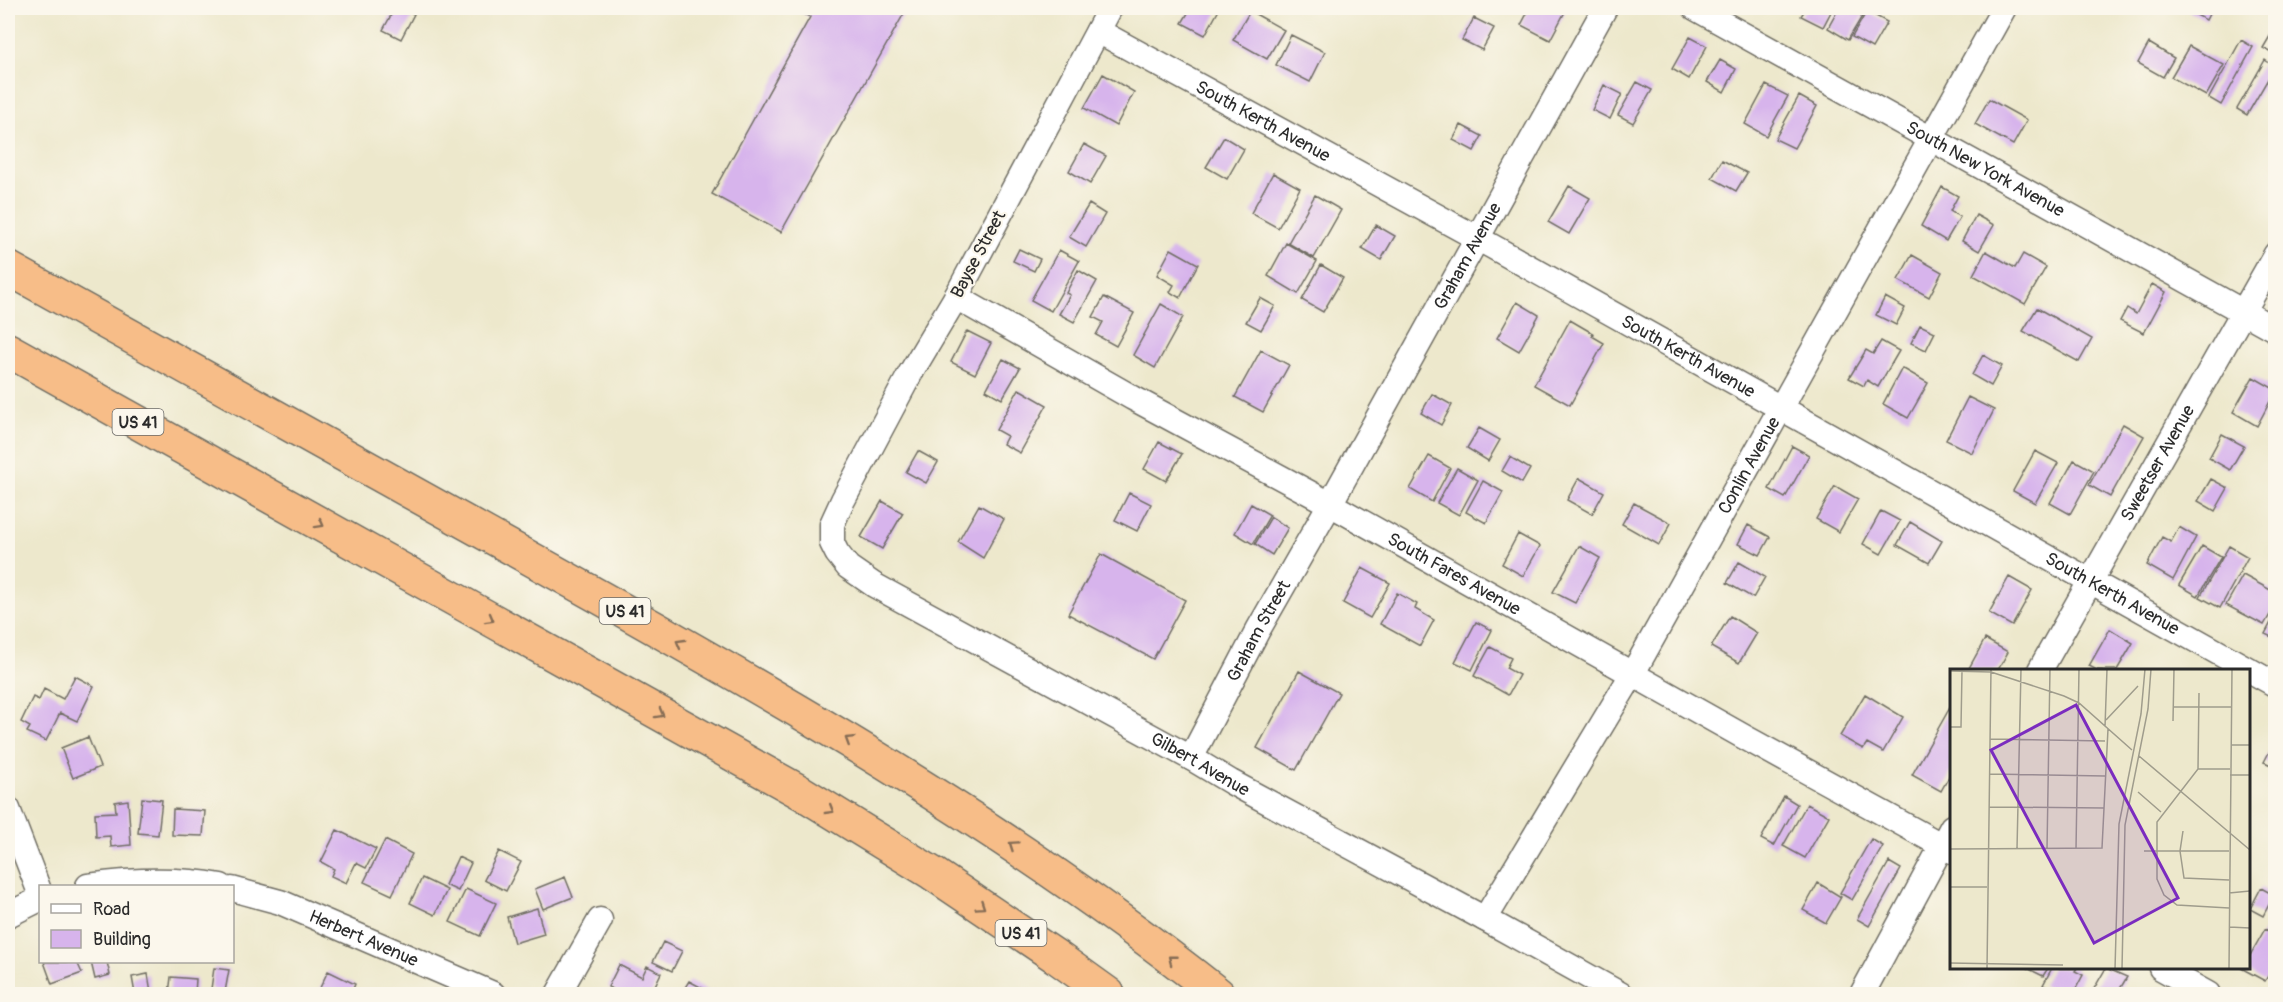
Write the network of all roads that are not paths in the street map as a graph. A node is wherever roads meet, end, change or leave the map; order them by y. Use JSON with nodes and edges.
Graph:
{"nodes":[{"id":1,"x":1110,"y":8,"type":"edge"},
{"id":2,"x":1605,"y":8,"type":"edge"},
{"id":3,"x":1695,"y":8,"type":"edge"},
{"id":4,"x":2004,"y":8,"type":"edge"},
{"id":5,"x":1098,"y":31,"type":"junction"},
{"id":6,"x":1929,"y":139,"type":"junction"},
{"id":7,"x":1477,"y":238,"type":"junction"},
{"id":8,"x":2276,"y":254,"type":"edge"},
{"id":9,"x":8,"y":268,"type":"edge"},
{"id":10,"x":956,"y":297,"type":"junction"},
{"id":11,"x":2241,"y":312,"type":"junction"},
{"id":12,"x":2276,"y":330,"type":"edge"},
{"id":13,"x":8,"y":350,"type":"edge"},
{"id":14,"x":8,"y":368,"type":"edge"},
{"id":15,"x":1780,"y":407,"type":"junction"},
{"id":16,"x":269,"y":495,"type":"junction"},
{"id":17,"x":843,"y":500,"type":"joint"},
{"id":18,"x":1330,"y":504,"type":"junction"},
{"id":19,"x":2090,"y":581,"type":"junction"},
{"id":20,"x":2041,"y":669,"type":"edge"},
{"id":21,"x":2247,"y":669,"type":"edge"},
{"id":22,"x":2250,"y":670,"type":"edge"},
{"id":23,"x":1633,"y":673,"type":"junction"},
{"id":24,"x":2276,"y":685,"type":"edge"},
{"id":25,"x":1191,"y":758,"type":"junction"},
{"id":26,"x":8,"y":809,"type":"edge"},
{"id":27,"x":1948,"y":841,"type":"edge"},
{"id":28,"x":100,"y":885,"type":"edge"},
{"id":29,"x":214,"y":885,"type":"edge"},
{"id":30,"x":39,"y":890,"type":"edge"},
{"id":31,"x":234,"y":890,"type":"edge"},
{"id":32,"x":39,"y":900,"type":"edge"},
{"id":33,"x":8,"y":915,"type":"edge"},
{"id":34,"x":1485,"y":919,"type":"junction"},
{"id":35,"x":600,"y":920,"type":"dead end"},
{"id":36,"x":2163,"y":969,"type":"edge"},
{"id":37,"x":493,"y":994,"type":"edge"},
{"id":38,"x":558,"y":994,"type":"edge"},
{"id":39,"x":1108,"y":994,"type":"edge"},
{"id":40,"x":1218,"y":994,"type":"edge"},
{"id":41,"x":1620,"y":994,"type":"edge"},
{"id":42,"x":1862,"y":994,"type":"edge"},
{"id":43,"x":2208,"y":994,"type":"edge"}],
"edges":[{"from":1,"to":5,"type":"street","name":"Bayse Street"},
{"from":2,"to":7,"type":"street","name":"Graham Avenue"},
{"from":3,"to":6,"type":"street","name":"South New York Avenue"},
{"from":4,"to":6,"type":"street","name":"Conlin Avenue"},
{"from":5,"to":7,"type":"street","name":"South Kerth Avenue"},
{"from":5,"to":10,"type":"street","name":"Bayse Street"},
{"from":6,"to":11,"type":"street","name":"South New York Avenue"},
{"from":6,"to":15,"type":"street","name":"Conlin Avenue"},
{"from":7,"to":15,"type":"street","name":"South Kerth Avenue"},
{"from":7,"to":18,"type":"street","name":"Graham Avenue"},
{"from":8,"to":11,"type":"street","name":"Sweetser Avenue"},
{"from":40,"to":9,"type":"highway","number":"US 41","one_way":true},
{"from":10,"to":17,"type":"street","name":"Bayse Street"},
{"from":10,"to":18,"type":"street","name":"South Fares Avenue"},
{"from":11,"to":12,"type":"street","name":"South New York Avenue"},
{"from":11,"to":19,"type":"street","name":"Sweetser Avenue"},
{"from":13,"to":16,"type":"highway","number":"US 41"},
{"from":14,"to":16,"type":"highway"},
{"from":15,"to":19,"type":"street","name":"South Kerth Avenue"},
{"from":15,"to":23,"type":"street","name":"Conlin Avenue"},
{"from":16,"to":39,"type":"highway","number":"US 41","one_way":true},
{"from":17,"to":25,"type":"street","name":"Gilbert Avenue"},
{"from":18,"to":23,"type":"street","name":"South Fares Avenue"},
{"from":18,"to":25,"type":"street","name":"Graham Street"},
{"from":19,"to":20,"type":"street","name":"Sweetser Avenue"},
{"from":19,"to":21,"type":"street","name":"South Kerth Avenue"},
{"from":22,"to":24,"type":"street","name":"South Kerth Avenue"},
{"from":23,"to":27,"type":"street","name":"South Fares Avenue"},
{"from":23,"to":34,"type":"street","name":"Conlin Avenue"},
{"from":25,"to":34,"type":"street","name":"Gilbert Avenue"},
{"from":26,"to":30,"type":"street"},
{"from":27,"to":42,"type":"street"},
{"from":28,"to":29,"type":"street"},
{"from":31,"to":37,"type":"street","name":"Herbert Avenue"},
{"from":32,"to":33,"type":"street"},
{"from":34,"to":41,"type":"street","name":"Gilbert Avenue"},
{"from":35,"to":38,"type":"street"},
{"from":36,"to":43,"type":"street"}]}
